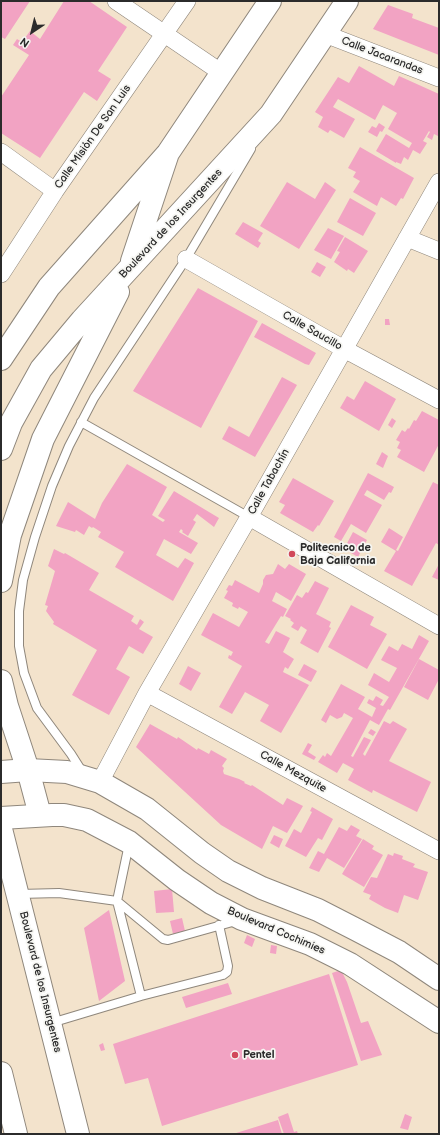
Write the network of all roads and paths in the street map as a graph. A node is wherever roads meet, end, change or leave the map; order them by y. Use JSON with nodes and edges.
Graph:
{"nodes":[{"id":1,"x":116,"y":1,"type":"edge"},
{"id":2,"x":186,"y":1,"type":"edge"},
{"id":3,"x":270,"y":1,"type":"edge"},
{"id":4,"x":347,"y":1,"type":"edge"},
{"id":5,"x":165,"y":33,"type":"junction"},
{"id":6,"x":325,"y":34,"type":"junction"},
{"id":7,"x":222,"y":73,"type":"junction"},
{"id":8,"x":439,"y":78,"type":"edge"},
{"id":9,"x":272,"y":114,"type":"junction"},
{"id":10,"x":1,"y":152,"type":"edge"},
{"id":11,"x":168,"y":152,"type":"junction"},
{"id":12,"x":439,"y":182,"type":"edge"},
{"id":13,"x":56,"y":191,"type":"junction"},
{"id":14,"x":407,"y":238,"type":"junction"},
{"id":15,"x":439,"y":251,"type":"edge"},
{"id":16,"x":186,"y":259,"type":"junction"},
{"id":17,"x":130,"y":268,"type":"junction"},
{"id":18,"x":1,"y":274,"type":"edge"},
{"id":19,"x":344,"y":349,"type":"junction"},
{"id":20,"x":1,"y":359,"type":"edge"},
{"id":21,"x":439,"y":400,"type":"edge"},
{"id":22,"x":81,"y":422,"type":"junction"},
{"id":23,"x":1,"y":449,"type":"edge"},
{"id":24,"x":249,"y":517,"type":"junction"},
{"id":25,"x":1,"y":581,"type":"edge"},
{"id":26,"x":439,"y":626,"type":"edge"},
{"id":27,"x":1,"y":681,"type":"edge"},
{"id":28,"x":147,"y":693,"type":"junction"},
{"id":29,"x":28,"y":770,"type":"junction"},
{"id":30,"x":1,"y":772,"type":"edge"},
{"id":31,"x":92,"y":779,"type":"junction"},
{"id":32,"x":40,"y":815,"type":"junction"},
{"id":33,"x":1,"y":818,"type":"edge"},
{"id":34,"x":1,"y":829,"type":"edge"},
{"id":35,"x":129,"y":842,"type":"junction"},
{"id":36,"x":439,"y":851,"type":"edge"},
{"id":37,"x":18,"y":894,"type":"junction"},
{"id":38,"x":117,"y":901,"type":"junction"},
{"id":39,"x":242,"y":919,"type":"junction"},
{"id":40,"x":219,"y":925,"type":"junction"},
{"id":41,"x":439,"y":979,"type":"edge"},
{"id":42,"x":141,"y":996,"type":"junction"},
{"id":43,"x":439,"y":1022,"type":"edge"},
{"id":44,"x":50,"y":1023,"type":"junction"},
{"id":45,"x":1,"y":1073,"type":"edge"},
{"id":46,"x":16,"y":1134,"type":"edge"},
{"id":47,"x":78,"y":1134,"type":"edge"}],
"edges":[{"from":1,"to":5,"type":"street"},
{"from":2,"to":5,"type":"street","name":"Calle Misión De San Luis"},
{"from":3,"to":7,"type":"main road"},
{"from":4,"to":6,"type":"main road","name":"Boulevard de los Insurgentes"},
{"from":5,"to":7,"type":"street"},
{"from":5,"to":13,"type":"street","name":"Calle Misión De San Luis"},
{"from":6,"to":8,"type":"street","name":"Calle Jacarandas"},
{"from":6,"to":9,"type":"main road","name":"Boulevard de los Insurgentes"},
{"from":7,"to":11,"type":"main road"},
{"from":9,"to":16,"type":"lane"},
{"from":9,"to":17,"type":"main road","name":"Boulevard de los Insurgentes"},
{"from":10,"to":13,"type":"street"},
{"from":11,"to":17,"type":"main road"},
{"from":11,"to":20,"type":"main road"},
{"from":12,"to":14,"type":"street","name":"Calle Tabachín"},
{"from":13,"to":18,"type":"street","name":"Calle Misión De San Luis"},
{"from":14,"to":15,"type":"street"},
{"from":14,"to":19,"type":"street","name":"Calle Tabachín"},
{"from":16,"to":19,"type":"street","name":"Calle Saucillo"},
{"from":16,"to":22,"type":"lane"},
{"from":17,"to":23,"type":"main road","name":"Boulevard de los Insurgentes"},
{"from":17,"to":25,"type":"main road"},
{"from":19,"to":21,"type":"street","name":"Calle Saucillo"},
{"from":19,"to":24,"type":"street","name":"Calle Tabachín"},
{"from":22,"to":24,"type":"lane"},
{"from":22,"to":31,"type":"lane"},
{"from":24,"to":26,"type":"street"},
{"from":24,"to":28,"type":"street","name":"Calle Tabachín"},
{"from":27,"to":29,"type":"main road"},
{"from":28,"to":31,"type":"street","name":"Calle Tabachín"},
{"from":28,"to":36,"type":"street","name":"Calle Mezquite"},
{"from":29,"to":30,"type":"main road"},
{"from":29,"to":31,"type":"main road"},
{"from":29,"to":32,"type":"main road"},
{"from":31,"to":41,"type":"main road"},
{"from":32,"to":33,"type":"main road","name":"Boulevard Cochimies"},
{"from":32,"to":35,"type":"main road","name":"Boulevard Cochimies"},
{"from":34,"to":37,"type":"main road","name":"Boulevard de los Insurgentes"},
{"from":35,"to":38,"type":"lane"},
{"from":35,"to":39,"type":"main road","name":"Boulevard Cochimies"},
{"from":37,"to":38,"type":"lane"},
{"from":37,"to":44,"type":"main road","name":"Boulevard de los Insurgentes"},
{"from":38,"to":40,"type":"lane"},
{"from":38,"to":42,"type":"lane"},
{"from":39,"to":40,"type":"lane"},
{"from":39,"to":43,"type":"main road","name":"Boulevard Cochimies"},
{"from":40,"to":42,"type":"lane"},
{"from":42,"to":44,"type":"lane"},
{"from":44,"to":47,"type":"main road","name":"Boulevard de los Insurgentes"},
{"from":45,"to":46,"type":"main road"}]}
